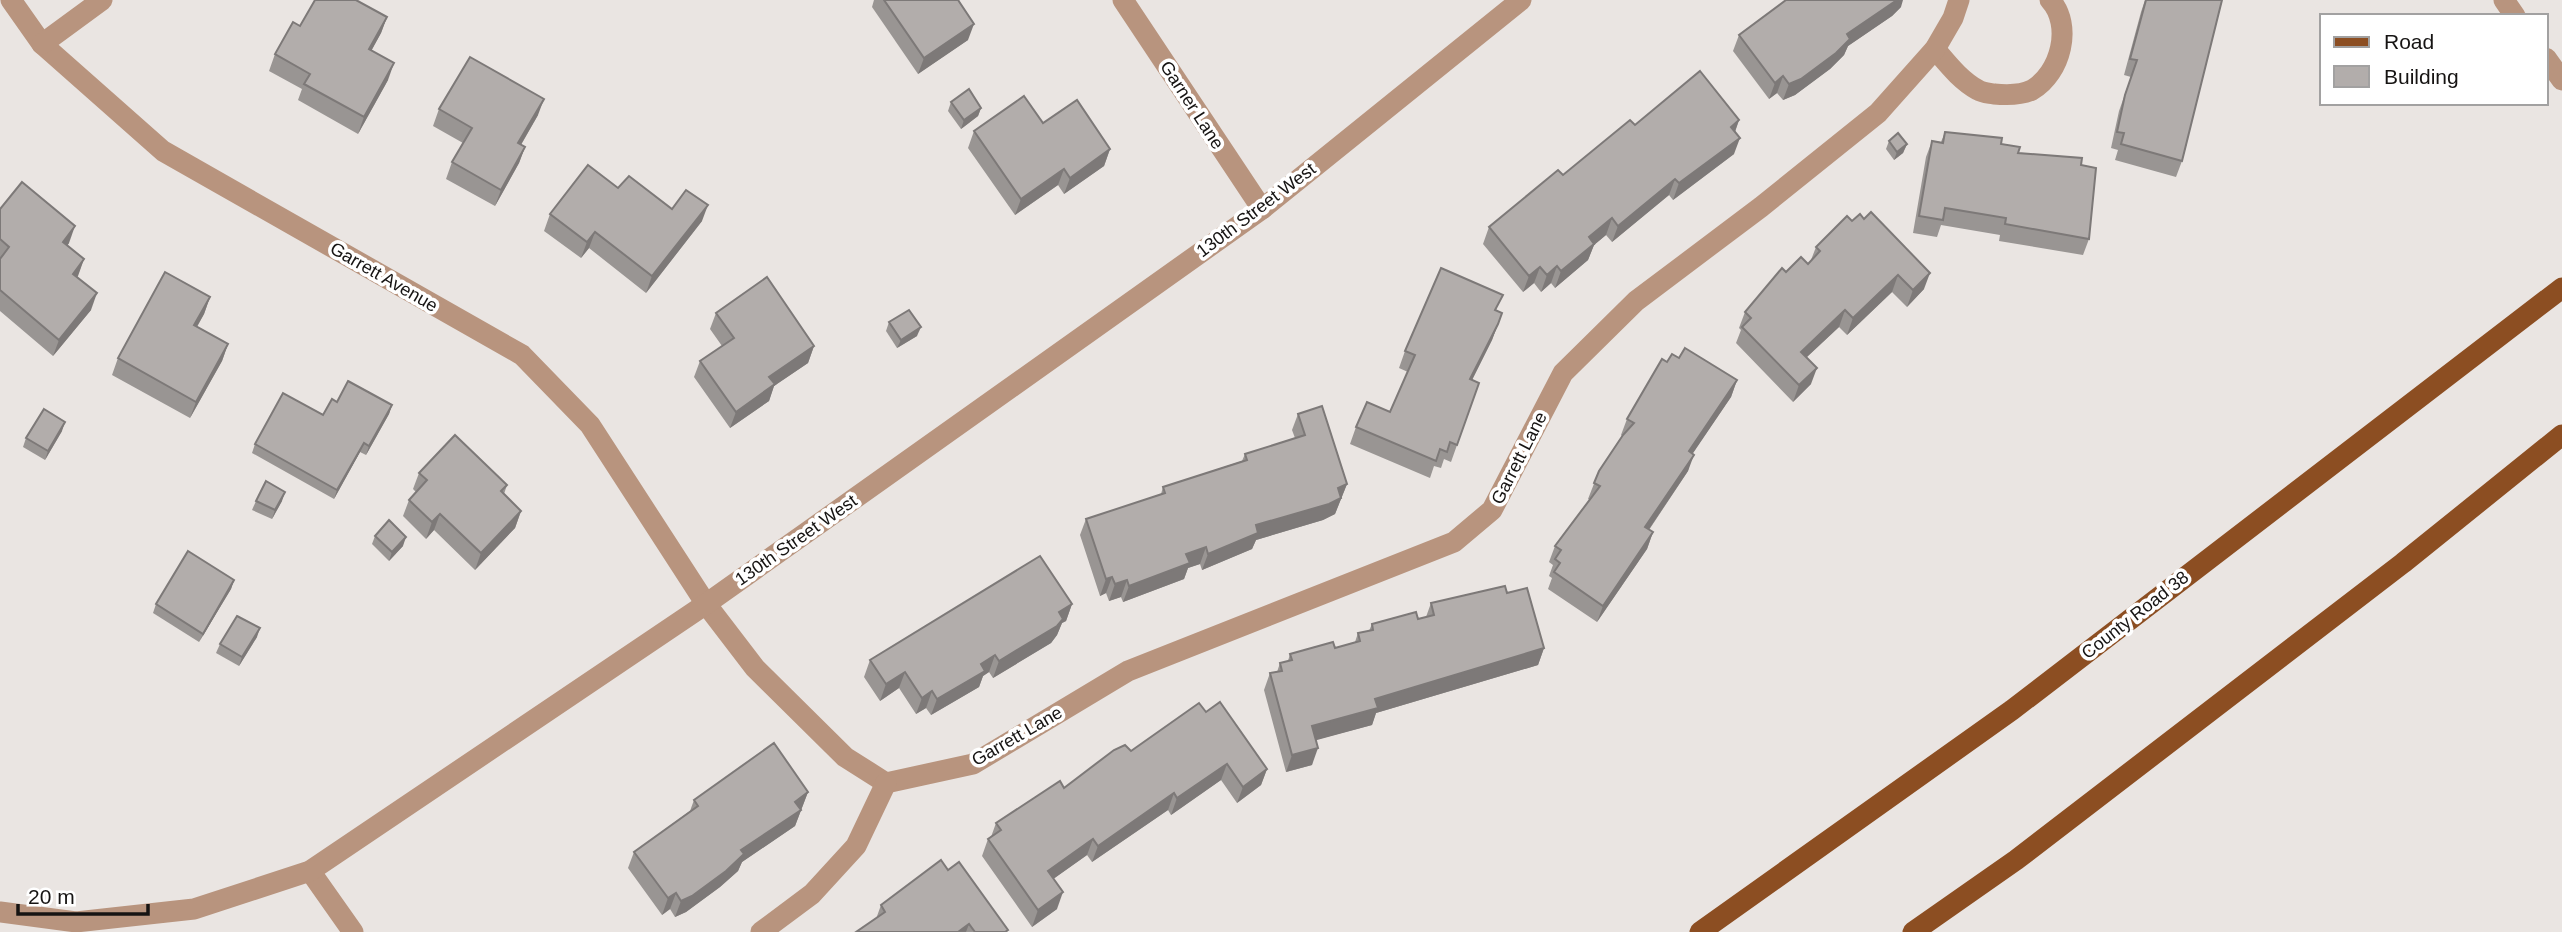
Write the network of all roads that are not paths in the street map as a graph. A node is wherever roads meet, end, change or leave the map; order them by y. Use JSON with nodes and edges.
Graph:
{"nodes":[{"id":1,"x":11,"y":0,"type":"edge"},
{"id":2,"x":102,"y":0,"type":"edge"},
{"id":3,"x":1124,"y":0,"type":"edge"},
{"id":4,"x":1521,"y":0,"type":"edge"},
{"id":5,"x":1959,"y":0,"type":"edge"},
{"id":6,"x":2050,"y":0,"type":"edge"},
{"id":7,"x":42,"y":44,"type":"junction"},
{"id":8,"x":1935,"y":49,"type":"junction"},
{"id":9,"x":2548,"y":61,"type":"edge"},
{"id":10,"x":2562,"y":80,"type":"edge"},
{"id":11,"x":1262,"y":209,"type":"junction"},
{"id":12,"x":2562,"y":288,"type":"edge"},
{"id":13,"x":2562,"y":435,"type":"edge"},
{"id":14,"x":706,"y":604,"type":"junction"},
{"id":15,"x":886,"y":783,"type":"junction"},
{"id":16,"x":310,"y":871,"type":"junction"},
{"id":17,"x":0,"y":912,"type":"edge"},
{"id":18,"x":353,"y":932,"type":"edge"},
{"id":19,"x":761,"y":932,"type":"edge"},
{"id":20,"x":1700,"y":932,"type":"edge"},
{"id":21,"x":1913,"y":932,"type":"edge"}],
"edges":[{"from":1,"to":7,"type":"street","name":"Garrett Avenue"},
{"from":2,"to":7,"type":"street"},
{"from":3,"to":11,"type":"street","name":"Garner Lane"},
{"from":4,"to":11,"type":"street","name":"130th Street West"},
{"from":5,"to":8,"type":"street","name":"Garrett Lane"},
{"from":6,"to":8,"type":"street"},
{"from":7,"to":14,"type":"street","name":"Garrett Avenue"},
{"from":8,"to":15,"type":"street","name":"Garrett Lane"},
{"from":9,"to":10,"type":"street"},
{"from":11,"to":14,"type":"street","name":"130th Street West"},
{"from":12,"to":20,"type":"main road","name":"County Road 38"},
{"from":13,"to":21,"type":"main road"},
{"from":14,"to":15,"type":"street","name":"Garrett Avenue"},
{"from":14,"to":16,"type":"street","name":"130th Street West"},
{"from":15,"to":19,"type":"street"},
{"from":16,"to":17,"type":"street","name":"130th Street West"},
{"from":16,"to":18,"type":"street"}]}
